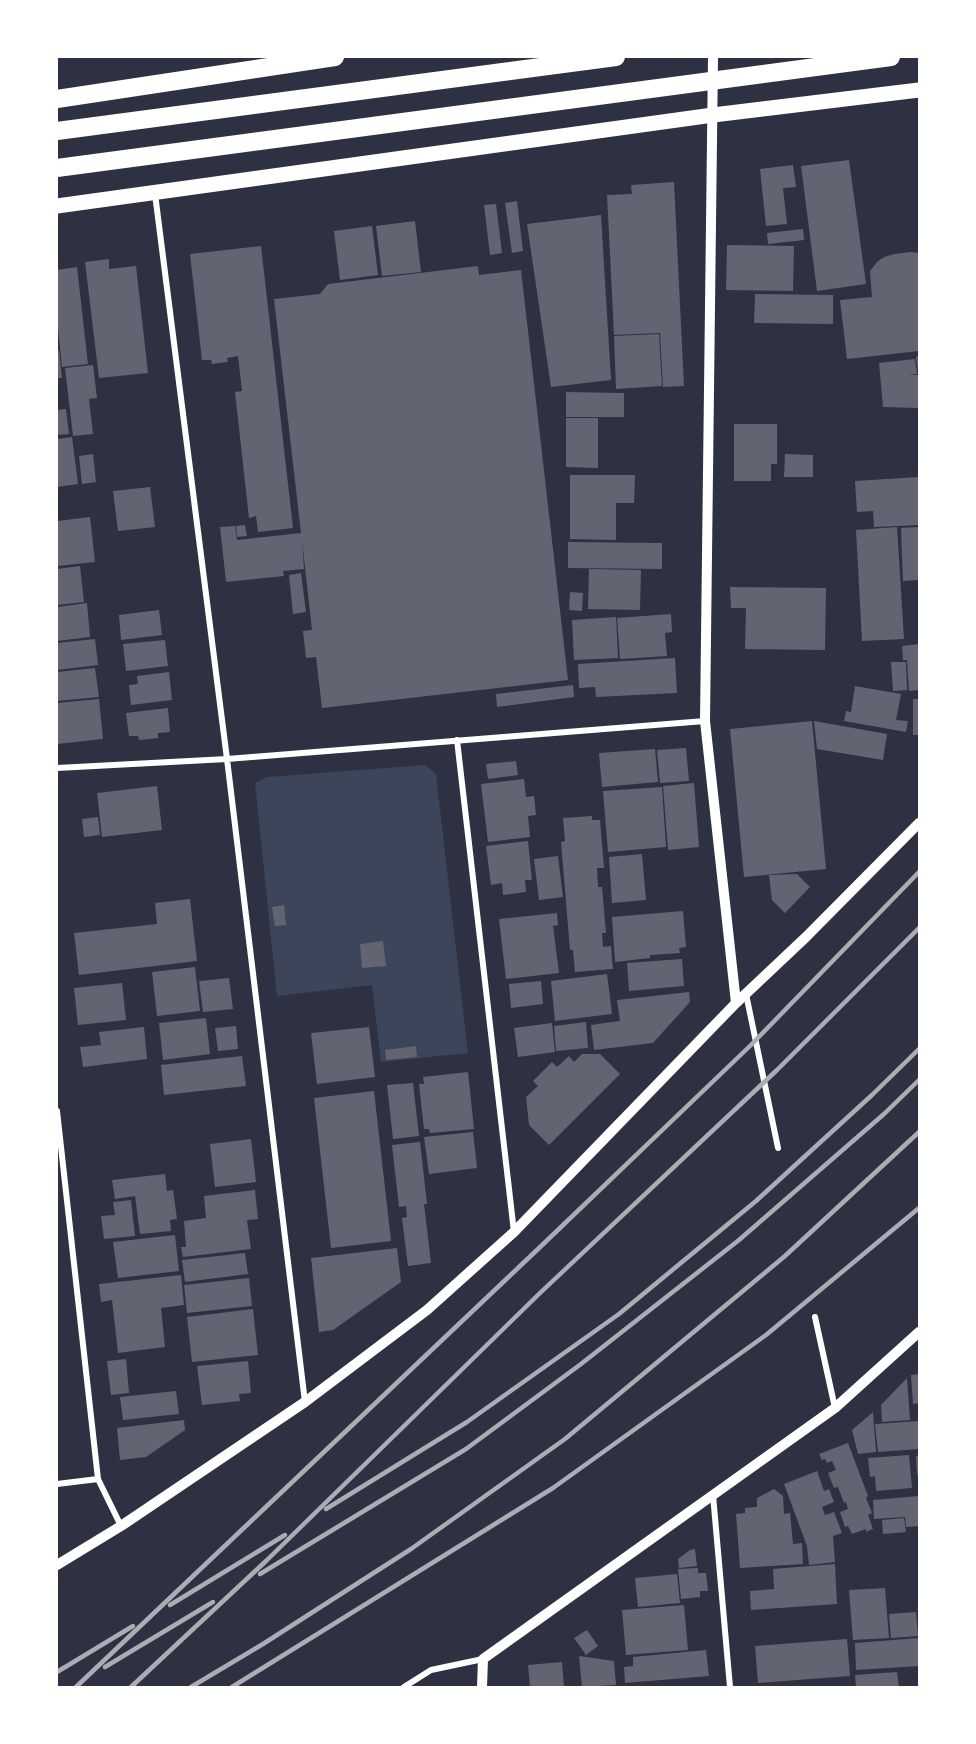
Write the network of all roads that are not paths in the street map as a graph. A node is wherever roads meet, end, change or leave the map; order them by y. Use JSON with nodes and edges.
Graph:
{"nodes":[{"id":1,"x":335,"y":57,"type":"edge"},
{"id":2,"x":616,"y":57,"type":"edge"},
{"id":3,"x":713,"y":57,"type":"edge"},
{"id":4,"x":891,"y":57,"type":"edge"},
{"id":5,"x":919,"y":90,"type":"edge"},
{"id":6,"x":57,"y":99,"type":"edge"},
{"id":7,"x":714,"y":115,"type":"junction"},
{"id":8,"x":57,"y":131,"type":"edge"},
{"id":9,"x":57,"y":168,"type":"edge"},
{"id":10,"x":155,"y":193,"type":"junction"},
{"id":11,"x":57,"y":206,"type":"edge"},
{"id":12,"x":705,"y":722,"type":"junction"},
{"id":13,"x":457,"y":740,"type":"junction"},
{"id":14,"x":227,"y":759,"type":"junction"},
{"id":15,"x":57,"y":768,"type":"edge"},
{"id":16,"x":919,"y":824,"type":"edge"},
{"id":17,"x":746,"y":994,"type":"junction"},
{"id":18,"x":736,"y":1003,"type":"junction"},
{"id":19,"x":57,"y":1111,"type":"edge"},
{"id":20,"x":778,"y":1148,"type":"dead end"},
{"id":21,"x":514,"y":1232,"type":"junction"},
{"id":22,"x":815,"y":1317,"type":"dead end"},
{"id":23,"x":919,"y":1332,"type":"edge"},
{"id":24,"x":305,"y":1402,"type":"junction"},
{"id":25,"x":835,"y":1408,"type":"junction"},
{"id":26,"x":98,"y":1479,"type":"junction"},
{"id":27,"x":57,"y":1484,"type":"edge"},
{"id":28,"x":713,"y":1494,"type":"junction"},
{"id":29,"x":121,"y":1526,"type":"junction"},
{"id":30,"x":57,"y":1565,"type":"edge"},
{"id":31,"x":483,"y":1659,"type":"junction"},
{"id":32,"x":404,"y":1687,"type":"edge"},
{"id":33,"x":482,"y":1687,"type":"edge"},
{"id":34,"x":730,"y":1687,"type":"edge"}],
"edges":[{"from":1,"to":6,"type":"highway"},
{"from":2,"to":8,"type":"highway"},
{"from":3,"to":7,"type":"street"},
{"from":4,"to":9,"type":"highway"},
{"from":5,"to":7,"type":"main road"},
{"from":7,"to":10,"type":"main road"},
{"from":7,"to":12,"type":"street"},
{"from":10,"to":11,"type":"main road"},
{"from":10,"to":14,"type":"street"},
{"from":12,"to":13,"type":"street"},
{"from":12,"to":18,"type":"street"},
{"from":13,"to":14,"type":"street"},
{"from":13,"to":21,"type":"street"},
{"from":14,"to":15,"type":"street"},
{"from":14,"to":24,"type":"street"},
{"from":16,"to":17,"type":"street"},
{"from":17,"to":18,"type":"street"},
{"from":17,"to":20,"type":"street"},
{"from":18,"to":21,"type":"street"},
{"from":19,"to":26,"type":"street"},
{"from":21,"to":24,"type":"street"},
{"from":22,"to":25,"type":"street"},
{"from":23,"to":25,"type":"street"},
{"from":24,"to":29,"type":"street"},
{"from":25,"to":28,"type":"street"},
{"from":26,"to":27,"type":"street"},
{"from":26,"to":29,"type":"street"},
{"from":28,"to":31,"type":"street"},
{"from":28,"to":34,"type":"street"},
{"from":29,"to":30,"type":"street"},
{"from":31,"to":32,"type":"street"},
{"from":31,"to":33,"type":"street"}]}
